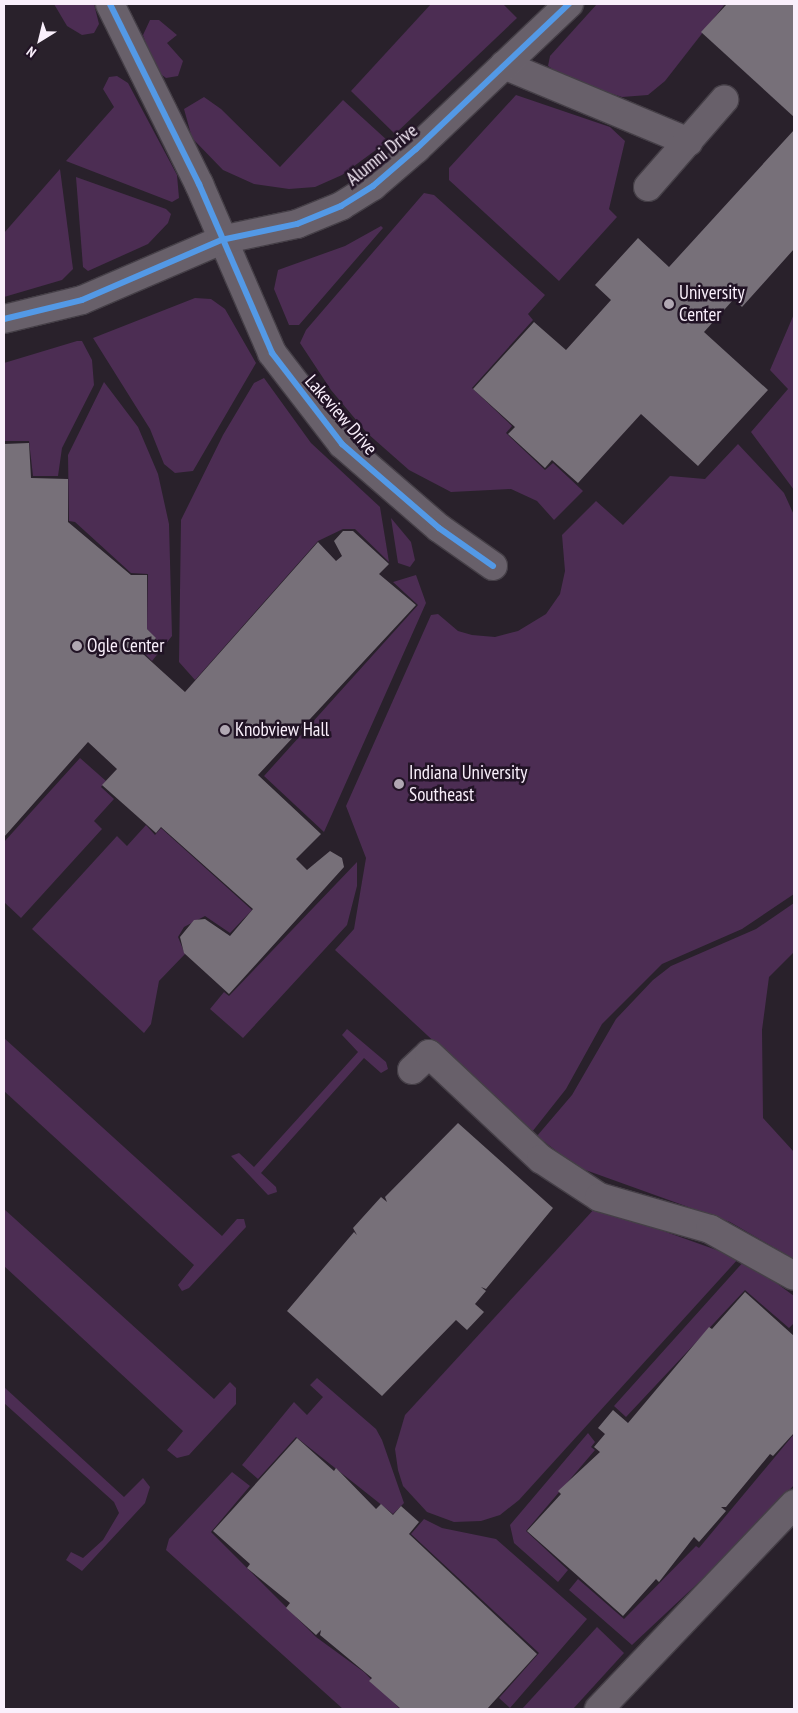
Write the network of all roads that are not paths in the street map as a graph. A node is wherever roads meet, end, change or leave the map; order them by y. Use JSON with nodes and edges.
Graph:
{"nodes":[{"id":1,"x":110,"y":4,"type":"edge"},
{"id":2,"x":569,"y":4,"type":"edge"},
{"id":3,"x":504,"y":66,"type":"junction"},
{"id":4,"x":724,"y":100,"type":"dead end"},
{"id":5,"x":688,"y":142,"type":"junction"},
{"id":6,"x":648,"y":187,"type":"dead end"},
{"id":7,"x":221,"y":240,"type":"junction"},
{"id":8,"x":4,"y":319,"type":"edge"},
{"id":9,"x":493,"y":566,"type":"dead end"},
{"id":10,"x":412,"y":1070,"type":"dead end"},
{"id":11,"x":794,"y":1276,"type":"edge"},
{"id":12,"x":794,"y":1504,"type":"edge"},
{"id":13,"x":600,"y":1709,"type":"edge"}],
"edges":[{"from":1,"to":7,"type":"street","name":"Lakeview Drive"},
{"from":2,"to":3,"type":"street","name":"Alumni Drive"},
{"from":3,"to":5,"type":"street"},
{"from":3,"to":7,"type":"street","name":"Alumni Drive"},
{"from":4,"to":5,"type":"street"},
{"from":5,"to":6,"type":"street"},
{"from":7,"to":8,"type":"street","name":"Alumni Drive"},
{"from":7,"to":9,"type":"street","name":"Lakeview Drive"},
{"from":10,"to":11,"type":"street"},
{"from":12,"to":13,"type":"street"}]}
